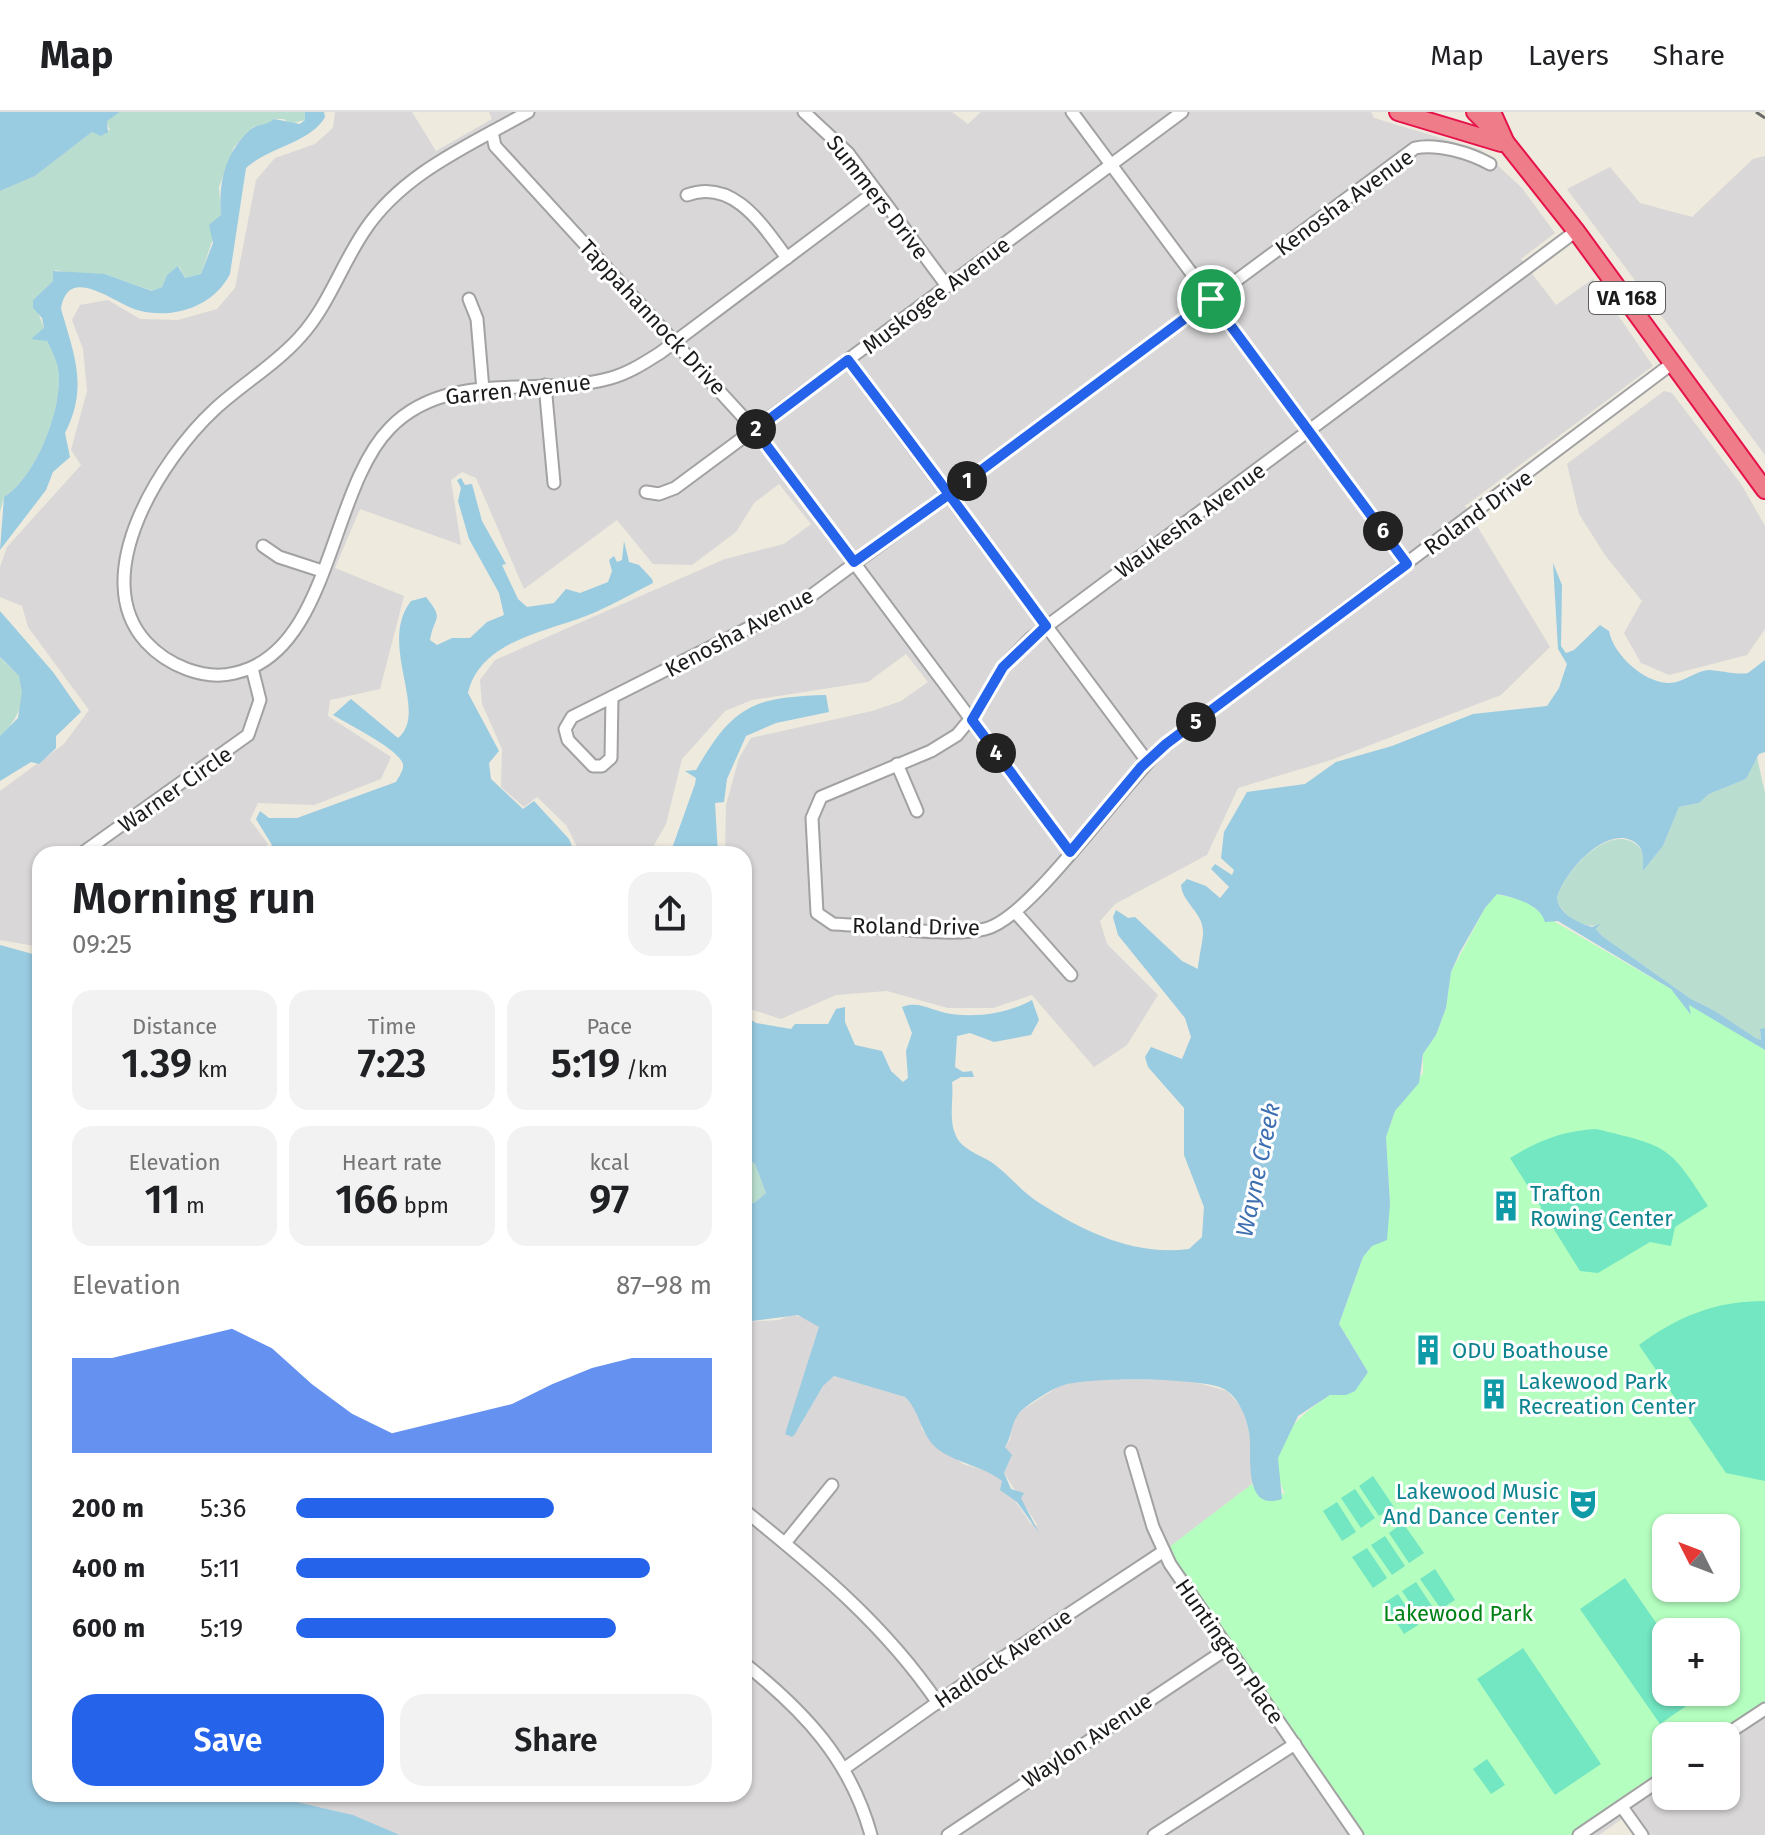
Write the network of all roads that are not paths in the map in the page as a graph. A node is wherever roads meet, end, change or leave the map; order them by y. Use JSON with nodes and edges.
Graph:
{"nodes":[{"id":1,"x":528,"y":112,"type":"edge"},
{"id":2,"x":804,"y":112,"type":"edge"},
{"id":3,"x":1072,"y":112,"type":"edge"},
{"id":4,"x":1182,"y":112,"type":"edge"},
{"id":5,"x":1398,"y":112,"type":"edge"},
{"id":6,"x":1475,"y":112,"type":"edge"},
{"id":7,"x":1492,"y":112,"type":"edge"},
{"id":8,"x":492,"y":132,"type":"junction"},
{"id":9,"x":1507,"y":144,"type":"junction"},
{"id":10,"x":1490,"y":164,"type":"dead end"},
{"id":11,"x":1111,"y":165,"type":"junction"},
{"id":12,"x":876,"y":191,"type":"junction"},
{"id":13,"x":687,"y":195,"type":"dead end"},
{"id":14,"x":1576,"y":231,"type":"junction"},
{"id":15,"x":787,"y":258,"type":"junction"},
{"id":16,"x":947,"y":286,"type":"junction"},
{"id":17,"x":469,"y":299,"type":"dead end"},
{"id":18,"x":1211,"y":299,"type":"junction"},
{"id":19,"x":675,"y":342,"type":"junction"},
{"id":20,"x":848,"y":360,"type":"junction"},
{"id":21,"x":1674,"y":362,"type":"junction"},
{"id":22,"x":545,"y":385,"type":"junction"},
{"id":23,"x":483,"y":390,"type":"junction"},
{"id":24,"x":755,"y":430,"type":"junction"},
{"id":25,"x":1310,"y":432,"type":"junction"},
{"id":26,"x":554,"y":483,"type":"dead end"},
{"id":27,"x":1764,"y":488,"type":"edge"},
{"id":28,"x":646,"y":492,"type":"dead end"},
{"id":29,"x":948,"y":495,"type":"junction"},
{"id":30,"x":263,"y":546,"type":"dead end"},
{"id":31,"x":854,"y":562,"type":"junction"},
{"id":32,"x":1407,"y":564,"type":"junction"},
{"id":33,"x":322,"y":571,"type":"junction"},
{"id":34,"x":1046,"y":626,"type":"junction"},
{"id":35,"x":252,"y":668,"type":"junction"},
{"id":36,"x":612,"y":697,"type":"junction"},
{"id":37,"x":972,"y":720,"type":"junction"},
{"id":38,"x":1147,"y":761,"type":"junction"},
{"id":39,"x":897,"y":764,"type":"junction"},
{"id":40,"x":917,"y":811,"type":"dead end"},
{"id":41,"x":92,"y":846,"type":"edge"},
{"id":42,"x":1070,"y":852,"type":"junction"},
{"id":43,"x":817,"y":913,"type":"joint"},
{"id":44,"x":1016,"y":913,"type":"junction"},
{"id":45,"x":1071,"y":975,"type":"dead end"},
{"id":46,"x":1131,"y":1452,"type":"dead end"},
{"id":47,"x":832,"y":1485,"type":"dead end"},
{"id":48,"x":752,"y":1516,"type":"edge"},
{"id":49,"x":785,"y":1543,"type":"junction"},
{"id":50,"x":1164,"y":1551,"type":"junction"},
{"id":51,"x":1228,"y":1648,"type":"junction"},
{"id":52,"x":752,"y":1670,"type":"edge"},
{"id":53,"x":938,"y":1703,"type":"junction"},
{"id":54,"x":1765,"y":1709,"type":"edge"},
{"id":55,"x":1740,"y":1725,"type":"edge"},
{"id":56,"x":1295,"y":1744,"type":"junction"},
{"id":57,"x":845,"y":1768,"type":"junction"},
{"id":58,"x":1652,"y":1786,"type":"edge"},
{"id":59,"x":1622,"y":1807,"type":"junction"},
{"id":60,"x":871,"y":1835,"type":"edge"},
{"id":61,"x":948,"y":1835,"type":"edge"},
{"id":62,"x":1154,"y":1835,"type":"edge"},
{"id":63,"x":1357,"y":1835,"type":"edge"},
{"id":64,"x":1579,"y":1835,"type":"edge"},
{"id":65,"x":1642,"y":1835,"type":"edge"}],
"edges":[{"from":1,"to":8,"type":"street"},
{"from":2,"to":12,"type":"street","name":"Summers Drive"},
{"from":3,"to":11,"type":"street"},
{"from":4,"to":11,"type":"street","name":"Muskogee Avenue"},
{"from":5,"to":9,"type":"highway"},
{"from":6,"to":9,"type":"highway","number":"VA 168"},
{"from":7,"to":9,"type":"highway","number":"VA 168"},
{"from":8,"to":19,"type":"street","name":"Tappahannock Drive"},
{"from":8,"to":35,"type":"street","name":"Garren Avenue"},
{"from":9,"to":14,"type":"highway","number":"VA 168"},
{"from":10,"to":18,"type":"street","name":"Kenosha Avenue"},
{"from":11,"to":16,"type":"street","name":"Muskogee Avenue"},
{"from":11,"to":18,"type":"street"},
{"from":12,"to":15,"type":"street","name":"Garren Avenue"},
{"from":12,"to":16,"type":"street","name":"Summers Drive"},
{"from":13,"to":15,"type":"street"},
{"from":14,"to":21,"type":"highway","number":"VA 168"},
{"from":14,"to":25,"type":"street","name":"Waukesha Avenue"},
{"from":15,"to":19,"type":"street","name":"Garren Avenue"},
{"from":16,"to":20,"type":"street","name":"Muskogee Avenue"},
{"from":17,"to":23,"type":"street"},
{"from":18,"to":25,"type":"street"},
{"from":18,"to":29,"type":"street","name":"Kenosha Avenue"},
{"from":19,"to":22,"type":"street","name":"Garren Avenue"},
{"from":19,"to":24,"type":"street","name":"Tappahannock Drive"},
{"from":20,"to":24,"type":"street","name":"Muskogee Avenue"},
{"from":20,"to":29,"type":"street"},
{"from":21,"to":27,"type":"highway","number":"VA 168"},
{"from":21,"to":32,"type":"street","name":"Roland Drive"},
{"from":22,"to":23,"type":"street","name":"Garren Avenue"},
{"from":22,"to":26,"type":"street"},
{"from":23,"to":33,"type":"street","name":"Garren Avenue"},
{"from":24,"to":28,"type":"street","name":"Muskogee Avenue"},
{"from":24,"to":31,"type":"street","name":"Tappahannock Drive"},
{"from":25,"to":32,"type":"street"},
{"from":25,"to":34,"type":"street","name":"Waukesha Avenue"},
{"from":29,"to":31,"type":"street","name":"Kenosha Avenue"},
{"from":29,"to":34,"type":"street"},
{"from":30,"to":33,"type":"street"},
{"from":31,"to":36,"type":"street","name":"Kenosha Avenue"},
{"from":31,"to":37,"type":"street","name":"Tappahannock Drive"},
{"from":32,"to":38,"type":"street","name":"Roland Drive"},
{"from":33,"to":35,"type":"street","name":"Garren Avenue"},
{"from":34,"to":37,"type":"street","name":"Waukesha Avenue"},
{"from":34,"to":38,"type":"street"},
{"from":35,"to":41,"type":"street","name":"Warner Circle"},
{"from":36,"to":36,"type":"street","name":"Kenosha Avenue"},
{"from":37,"to":39,"type":"street","name":"Waukesha Avenue"},
{"from":37,"to":42,"type":"street","name":"Tappahannock Drive"},
{"from":38,"to":42,"type":"street","name":"Roland Drive"},
{"from":39,"to":40,"type":"street"},
{"from":39,"to":43,"type":"street","name":"Waukesha Avenue"},
{"from":42,"to":44,"type":"street","name":"Roland Drive"},
{"from":43,"to":44,"type":"street","name":"Roland Drive"},
{"from":44,"to":45,"type":"street"},
{"from":46,"to":50,"type":"street","name":"Huntington Place"},
{"from":47,"to":49,"type":"street"},
{"from":48,"to":49,"type":"street"},
{"from":49,"to":53,"type":"street"},
{"from":50,"to":51,"type":"street","name":"Huntington Place"},
{"from":50,"to":53,"type":"street","name":"Hadlock Avenue"},
{"from":51,"to":56,"type":"street","name":"Huntington Place"},
{"from":51,"to":61,"type":"street","name":"Waylon Avenue"},
{"from":52,"to":57,"type":"street"},
{"from":53,"to":57,"type":"street","name":"Hadlock Avenue"},
{"from":54,"to":55,"type":"street"},
{"from":56,"to":62,"type":"street"},
{"from":56,"to":63,"type":"street","name":"Huntington Place"},
{"from":57,"to":60,"type":"street"},
{"from":58,"to":59,"type":"street"},
{"from":59,"to":64,"type":"street"},
{"from":59,"to":65,"type":"street"}]}
